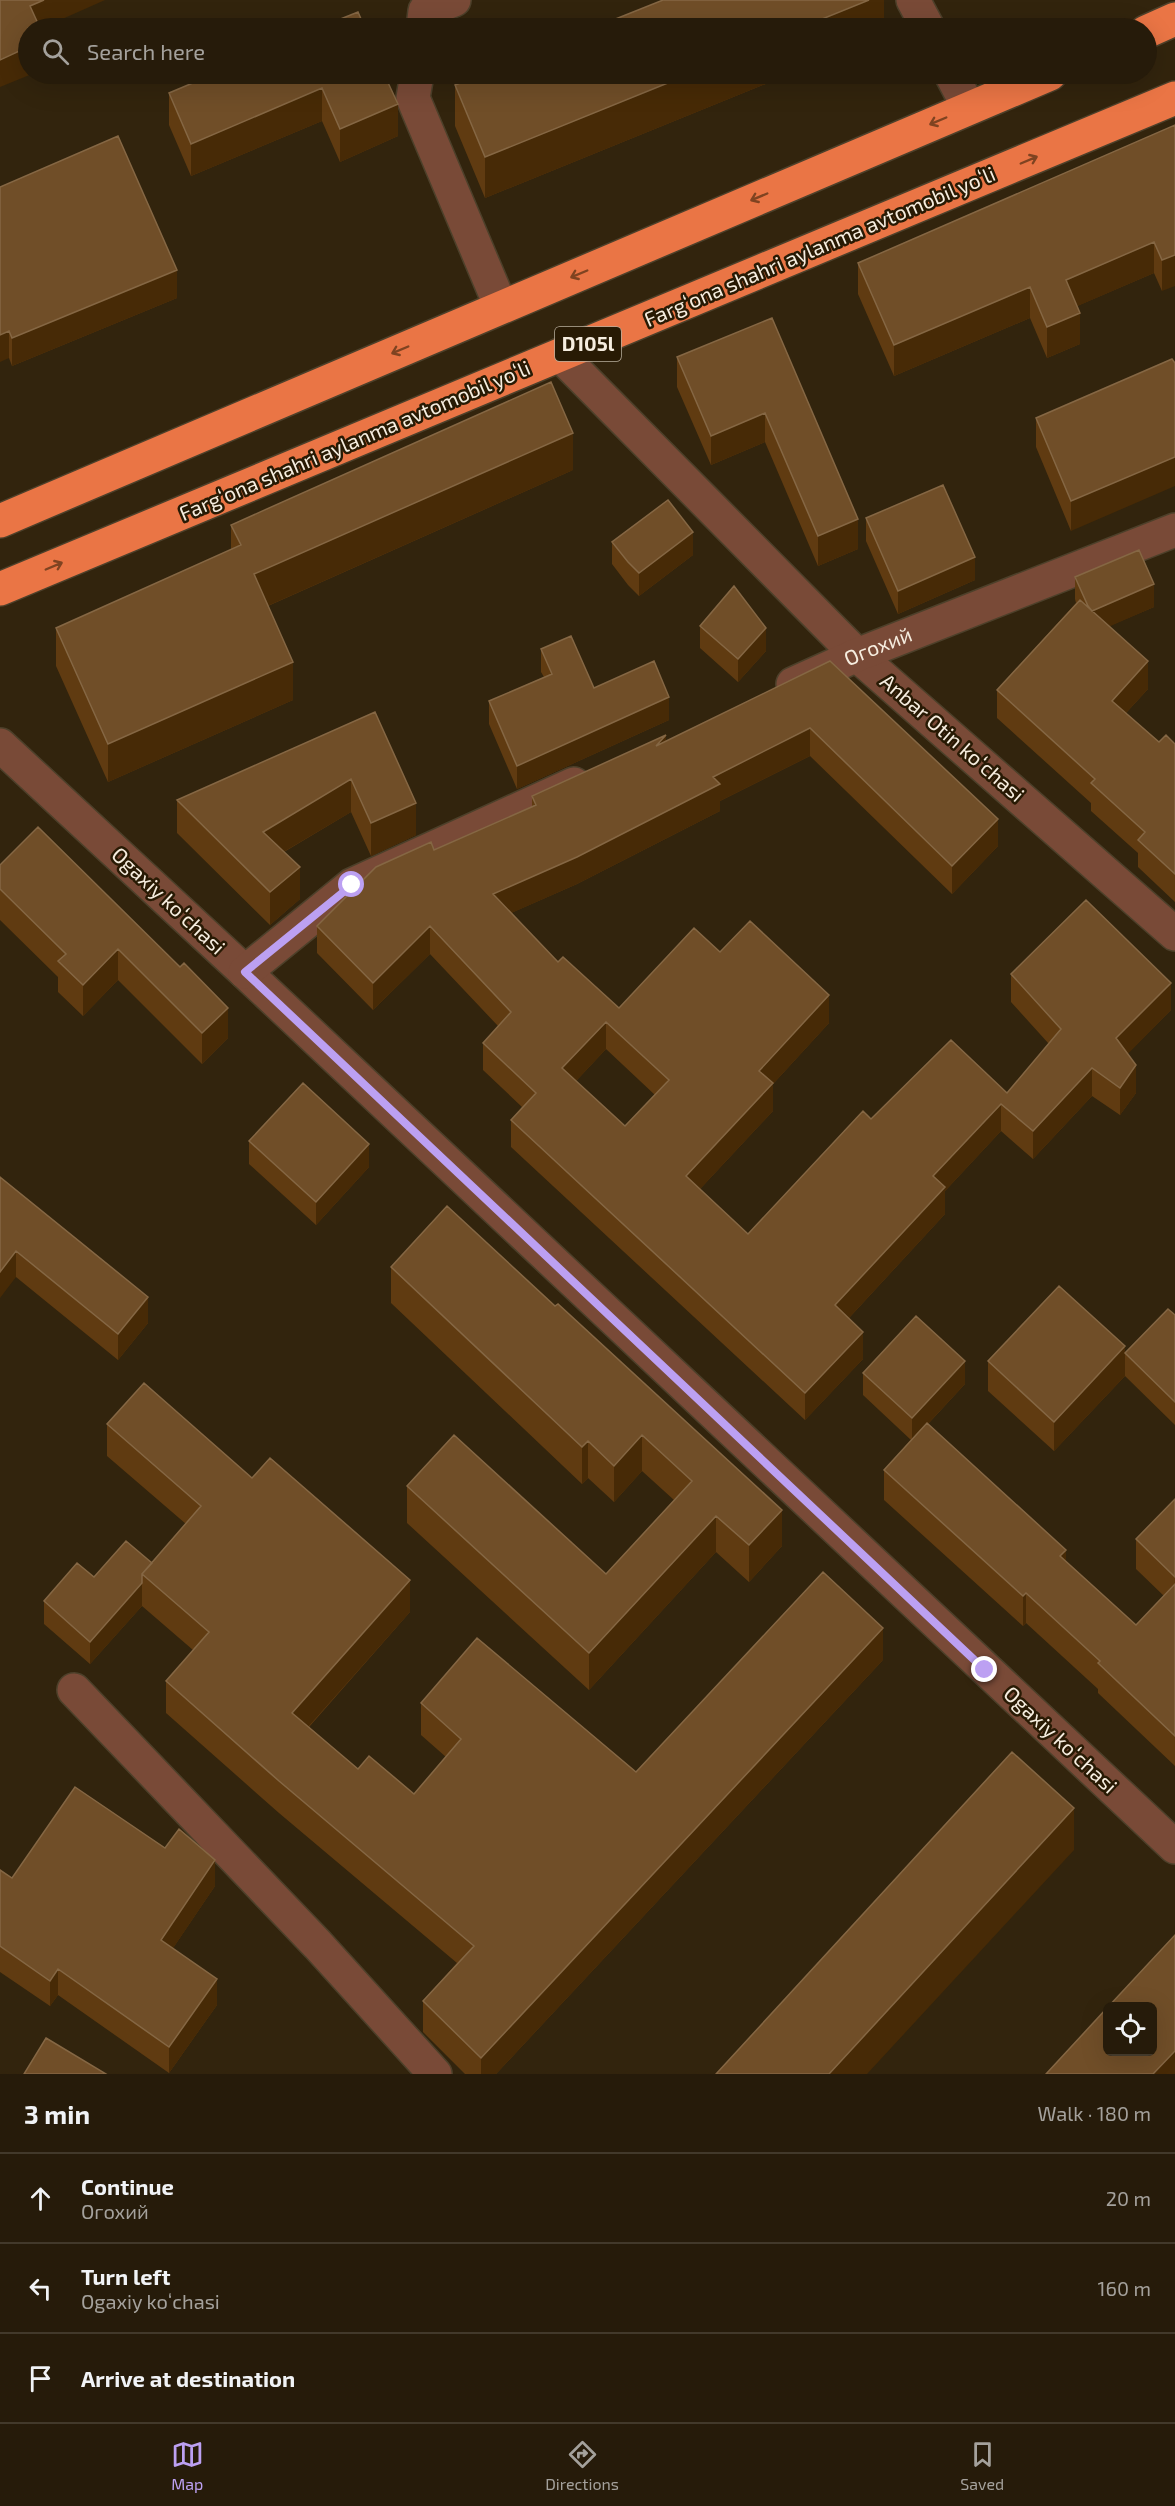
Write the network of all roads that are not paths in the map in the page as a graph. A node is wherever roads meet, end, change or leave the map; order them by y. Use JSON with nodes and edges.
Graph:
{"nodes":[{"id":1,"x":454,"y":0,"type":"edge"},
{"id":2,"x":913,"y":0,"type":"edge"},
{"id":3,"x":425,"y":18,"type":"edge"},
{"id":4,"x":923,"y":18,"type":"edge"},
{"id":5,"x":1175,"y":20,"type":"edge"},
{"id":6,"x":1157,"y":27,"type":"edge"},
{"id":7,"x":415,"y":84,"type":"edge"},
{"id":8,"x":956,"y":84,"type":"edge"},
{"id":9,"x":1026,"y":84,"type":"edge"},
{"id":10,"x":1175,"y":98,"type":"edge"},
{"id":11,"x":969,"y":108,"type":"junction"},
{"id":12,"x":501,"y":307,"type":"junction"},
{"id":13,"x":560,"y":355,"type":"junction"},
{"id":14,"x":0,"y":521,"type":"edge"},
{"id":15,"x":1175,"y":530,"type":"edge"},
{"id":16,"x":0,"y":589,"type":"edge"},
{"id":17,"x":857,"y":655,"type":"junction"},
{"id":18,"x":771,"y":694,"type":"edge"},
{"id":19,"x":0,"y":745,"type":"edge"},
{"id":20,"x":599,"y":772,"type":"edge"},
{"id":21,"x":1175,"y":934,"type":"edge"},
{"id":22,"x":245,"y":972,"type":"junction"},
{"id":23,"x":74,"y":1690,"type":"dead end"},
{"id":24,"x":1175,"y":1847,"type":"edge"},
{"id":25,"x":435,"y":2074,"type":"edge"}],
"edges":[{"from":1,"to":3,"type":"street"},
{"from":2,"to":4,"type":"street"},
{"from":5,"to":6,"type":"highway"},
{"from":7,"to":12,"type":"street"},
{"from":8,"to":11,"type":"street"},
{"from":9,"to":11,"type":"highway"},
{"from":13,"to":10,"type":"highway","name":"Fargʻona shahri aylanma avtomobil yoʻli","number":"D105l","one_way":true},
{"from":11,"to":12,"type":"highway","one_way":true},
{"from":12,"to":14,"type":"highway","one_way":true},
{"from":16,"to":13,"type":"highway","name":"Fargʻona shahri aylanma avtomobil yoʻli","number":"D105l","one_way":true},
{"from":13,"to":17,"type":"street","name":"Anbar Otin koʻchasi"},
{"from":15,"to":17,"type":"street","name":"Огохий"},
{"from":17,"to":18,"type":"street","name":"Огохий"},
{"from":17,"to":21,"type":"street","name":"Anbar Otin koʻchasi"},
{"from":19,"to":22,"type":"street","name":"Ogaxiy koʻchasi"},
{"from":20,"to":22,"type":"street"},
{"from":22,"to":24,"type":"street","name":"Ogaxiy koʻchasi"},
{"from":23,"to":25,"type":"street"}]}
